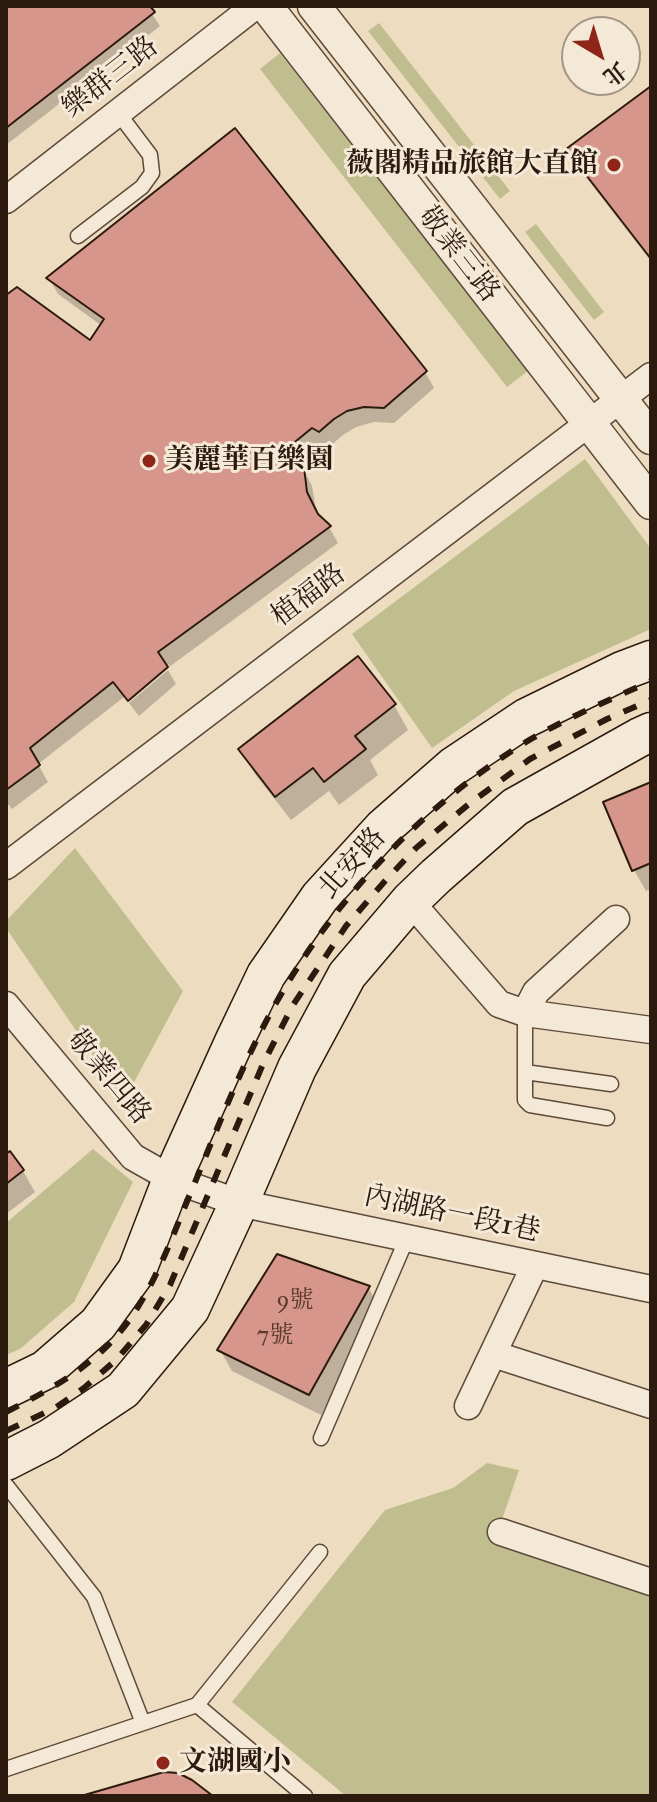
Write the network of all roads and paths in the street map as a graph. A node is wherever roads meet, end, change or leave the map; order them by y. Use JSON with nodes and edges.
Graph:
{"nodes":[{"id":1,"x":255,"y":6,"type":"edge"},
{"id":2,"x":266,"y":6,"type":"edge"},
{"id":3,"x":314,"y":6,"type":"edge"},
{"id":4,"x":119,"y":114,"type":"junction"},
{"id":5,"x":6,"y":200,"type":"edge"},
{"id":6,"x":78,"y":236,"type":"dead end"},
{"id":7,"x":651,"y":376,"type":"edge"},
{"id":8,"x":620,"y":399,"type":"junction"},
{"id":9,"x":589,"y":424,"type":"junction"},
{"id":10,"x":651,"y":438,"type":"edge"},
{"id":11,"x":651,"y":503,"type":"edge"},
{"id":12,"x":651,"y":660,"type":"edge"},
{"id":13,"x":651,"y":732,"type":"edge"},
{"id":14,"x":6,"y":866,"type":"edge"},
{"id":15,"x":410,"y":901,"type":"junction"},
{"id":16,"x":616,"y":919,"type":"dead end"},
{"id":17,"x":6,"y":1005,"type":"edge"},
{"id":18,"x":525,"y":1013,"type":"junction"},
{"id":19,"x":640,"y":1028,"type":"edge"},
{"id":20,"x":525,"y":1072,"type":"junction"},
{"id":21,"x":611,"y":1084,"type":"dead end"},
{"id":22,"x":607,"y":1118,"type":"dead end"},
{"id":23,"x":172,"y":1179,"type":"junction"},
{"id":24,"x":239,"y":1203,"type":"junction"},
{"id":25,"x":407,"y":1238,"type":"junction"},
{"id":26,"x":535,"y":1265,"type":"junction"},
{"id":27,"x":651,"y":1289,"type":"edge"},
{"id":28,"x":493,"y":1354,"type":"junction"},
{"id":29,"x":6,"y":1389,"type":"edge"},
{"id":30,"x":651,"y":1405,"type":"edge"},
{"id":31,"x":468,"y":1406,"type":"dead end"},
{"id":32,"x":321,"y":1438,"type":"dead end"},
{"id":33,"x":6,"y":1461,"type":"edge"},
{"id":34,"x":6,"y":1485,"type":"edge"},
{"id":35,"x":501,"y":1532,"type":"dead end"},
{"id":36,"x":320,"y":1552,"type":"dead end"},
{"id":37,"x":651,"y":1582,"type":"edge"},
{"id":38,"x":197,"y":1705,"type":"junction"},
{"id":39,"x":143,"y":1723,"type":"junction"},
{"id":40,"x":6,"y":1769,"type":"edge"},
{"id":41,"x":305,"y":1796,"type":"edge"}],
"edges":[{"from":1,"to":4,"type":"street","name":"樂群三路"},
{"from":2,"to":9,"type":"street","name":"敬業三路"},
{"from":3,"to":8,"type":"street","name":"敬業三路"},
{"from":4,"to":5,"type":"street","name":"樂群三路"},
{"from":4,"to":6,"type":"lane"},
{"from":7,"to":8,"type":"street","name":"植福路"},
{"from":8,"to":9,"type":"street","name":"植福路"},
{"from":8,"to":10,"type":"street","name":"敬業三路"},
{"from":9,"to":11,"type":"street","name":"敬業三路"},
{"from":9,"to":14,"type":"street","name":"植福路"},
{"from":12,"to":23,"type":"main road","name":"北安路"},
{"from":13,"to":15,"type":"main road"},
{"from":15,"to":18,"type":"street"},
{"from":15,"to":24,"type":"main road"},
{"from":16,"to":18,"type":"street"},
{"from":17,"to":23,"type":"street","name":"敬業四路"},
{"from":18,"to":19,"type":"street"},
{"from":18,"to":20,"type":"lane"},
{"from":20,"to":21,"type":"lane"},
{"from":20,"to":22,"type":"lane"},
{"from":23,"to":24,"type":"street","name":"敬業四路"},
{"from":23,"to":29,"type":"main road","name":"北安路"},
{"from":24,"to":25,"type":"street","name":"內湖路一段1巷"},
{"from":24,"to":33,"type":"main road"},
{"from":25,"to":26,"type":"street","name":"內湖路一段1巷"},
{"from":25,"to":32,"type":"lane"},
{"from":26,"to":27,"type":"street","name":"內湖路一段1巷"},
{"from":26,"to":28,"type":"street"},
{"from":28,"to":30,"type":"street"},
{"from":28,"to":31,"type":"street"},
{"from":34,"to":39,"type":"lane"},
{"from":35,"to":37,"type":"street"},
{"from":36,"to":38,"type":"lane"},
{"from":38,"to":39,"type":"lane"},
{"from":38,"to":41,"type":"lane"},
{"from":39,"to":40,"type":"lane"}]}
